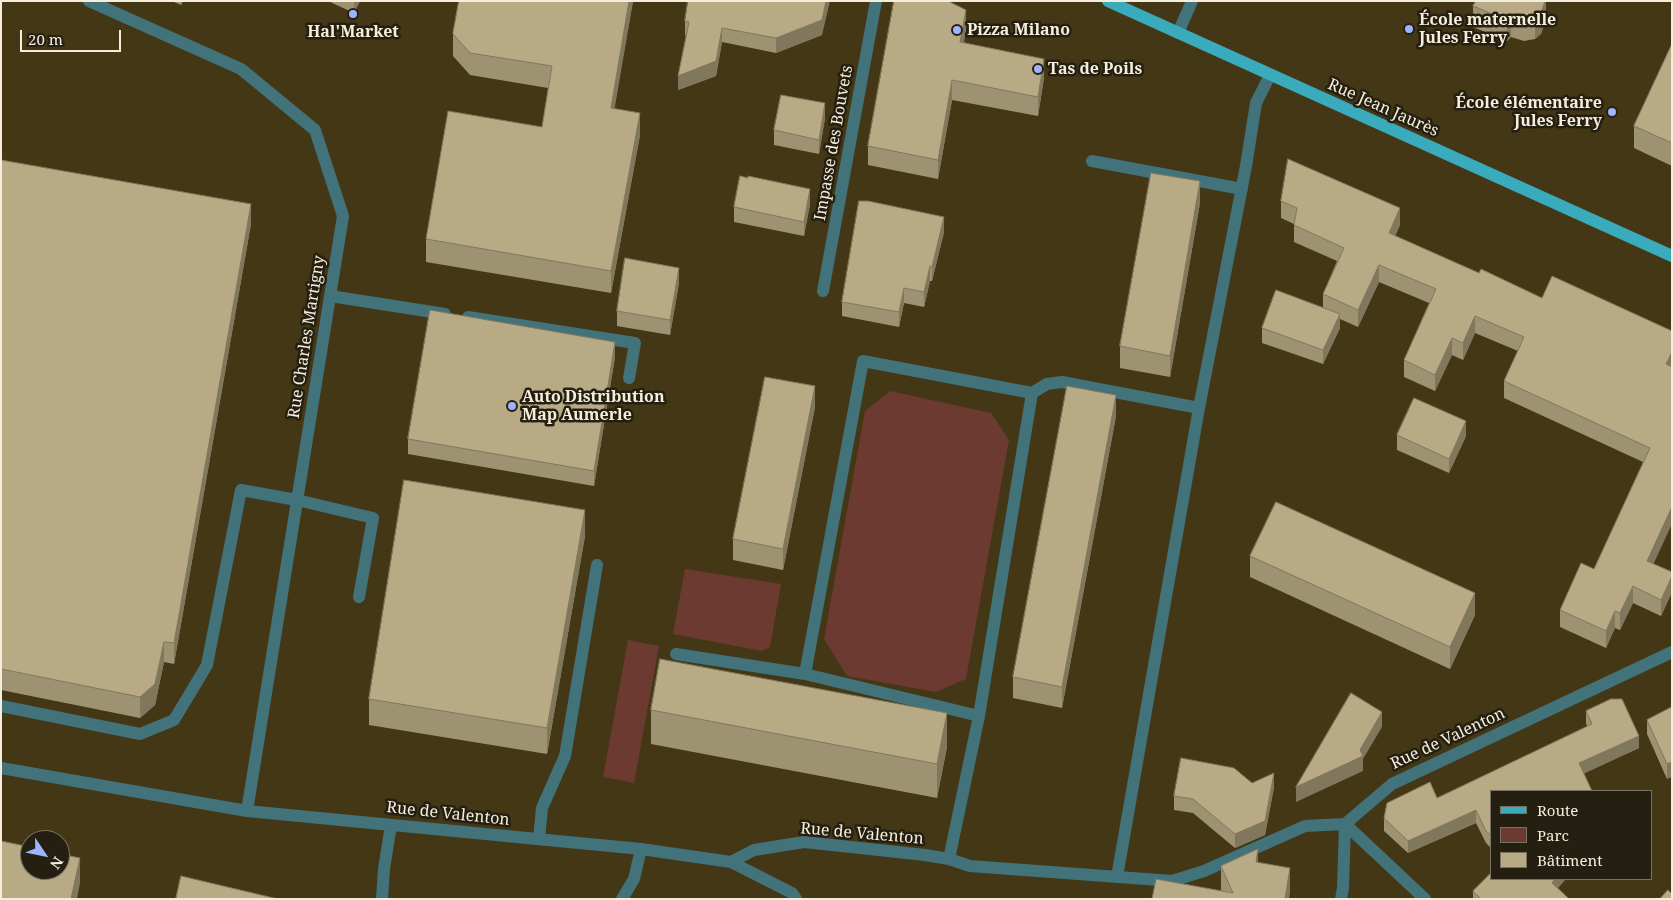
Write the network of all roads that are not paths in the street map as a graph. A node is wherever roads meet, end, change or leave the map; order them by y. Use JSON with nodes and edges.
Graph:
{"nodes":[{"id":1,"x":89,"y":1,"type":"edge"},
{"id":2,"x":876,"y":1,"type":"edge"},
{"id":3,"x":1108,"y":1,"type":"edge"},
{"id":4,"x":1192,"y":1,"type":"edge"},
{"id":5,"x":1178,"y":33,"type":"junction"},
{"id":6,"x":1270,"y":75,"type":"junction"},
{"id":7,"x":1092,"y":161,"type":"dead end"},
{"id":8,"x":1242,"y":189,"type":"junction"},
{"id":9,"x":1672,"y":256,"type":"edge"},
{"id":10,"x":823,"y":291,"type":"dead end"},
{"id":11,"x":330,"y":296,"type":"junction"},
{"id":12,"x":629,"y":378,"type":"dead end"},
{"id":13,"x":1032,"y":393,"type":"junction"},
{"id":14,"x":1200,"y":408,"type":"junction"},
{"id":15,"x":297,"y":500,"type":"junction"},
{"id":16,"x":597,"y":565,"type":"dead end"},
{"id":17,"x":359,"y":598,"type":"dead end"},
{"id":18,"x":1672,"y":652,"type":"edge"},
{"id":19,"x":676,"y":654,"type":"dead end"},
{"id":20,"x":805,"y":674,"type":"junction"},
{"id":21,"x":1,"y":706,"type":"edge"},
{"id":22,"x":979,"y":716,"type":"junction"},
{"id":23,"x":1,"y":768,"type":"edge"},
{"id":24,"x":247,"y":810,"type":"junction"},
{"id":25,"x":1345,"y":824,"type":"junction"},
{"id":26,"x":391,"y":825,"type":"junction"},
{"id":27,"x":539,"y":839,"type":"junction"},
{"id":28,"x":640,"y":849,"type":"junction"},
{"id":29,"x":949,"y":859,"type":"junction"},
{"id":30,"x":731,"y":862,"type":"junction"},
{"id":31,"x":1116,"y":877,"type":"junction"},
{"id":32,"x":382,"y":899,"type":"edge"},
{"id":33,"x":622,"y":899,"type":"edge"},
{"id":34,"x":796,"y":899,"type":"edge"},
{"id":35,"x":1341,"y":899,"type":"edge"},
{"id":36,"x":1425,"y":899,"type":"edge"}],
"edges":[{"from":1,"to":11,"type":"street","name":"Rue Charles Martigny"},
{"from":2,"to":10,"type":"street","name":"Impasse des Bouvets"},
{"from":3,"to":5,"type":"main road","name":"Rue Jean Jaurès"},
{"from":4,"to":5,"type":"street"},
{"from":5,"to":6,"type":"main road","name":"Rue Jean Jaurès"},
{"from":6,"to":8,"type":"street"},
{"from":6,"to":9,"type":"main road","name":"Rue Jean Jaurès"},
{"from":7,"to":8,"type":"street"},
{"from":8,"to":14,"type":"street"},
{"from":11,"to":12,"type":"street"},
{"from":11,"to":15,"type":"street","name":"Rue Charles Martigny"},
{"from":13,"to":14,"type":"street"},
{"from":13,"to":20,"type":"street"},
{"from":13,"to":22,"type":"street"},
{"from":14,"to":31,"type":"street"},
{"from":15,"to":17,"type":"street"},
{"from":15,"to":21,"type":"street"},
{"from":15,"to":24,"type":"street","name":"Rue Charles Martigny"},
{"from":16,"to":27,"type":"street"},
{"from":18,"to":25,"type":"street","name":"Rue de Valenton"},
{"from":19,"to":20,"type":"street"},
{"from":20,"to":22,"type":"street"},
{"from":22,"to":29,"type":"street"},
{"from":23,"to":24,"type":"street","name":"Rue de Valenton"},
{"from":24,"to":26,"type":"street","name":"Rue de Valenton"},
{"from":25,"to":31,"type":"street","name":"Rue de Valenton"},
{"from":25,"to":35,"type":"street"},
{"from":25,"to":36,"type":"street"},
{"from":26,"to":27,"type":"street","name":"Rue de Valenton"},
{"from":26,"to":32,"type":"street"},
{"from":27,"to":28,"type":"street","name":"Rue de Valenton"},
{"from":28,"to":30,"type":"street","name":"Rue de Valenton"},
{"from":28,"to":33,"type":"street"},
{"from":29,"to":30,"type":"street","name":"Rue de Valenton"},
{"from":29,"to":31,"type":"street","name":"Rue de Valenton"},
{"from":30,"to":34,"type":"street"}]}
